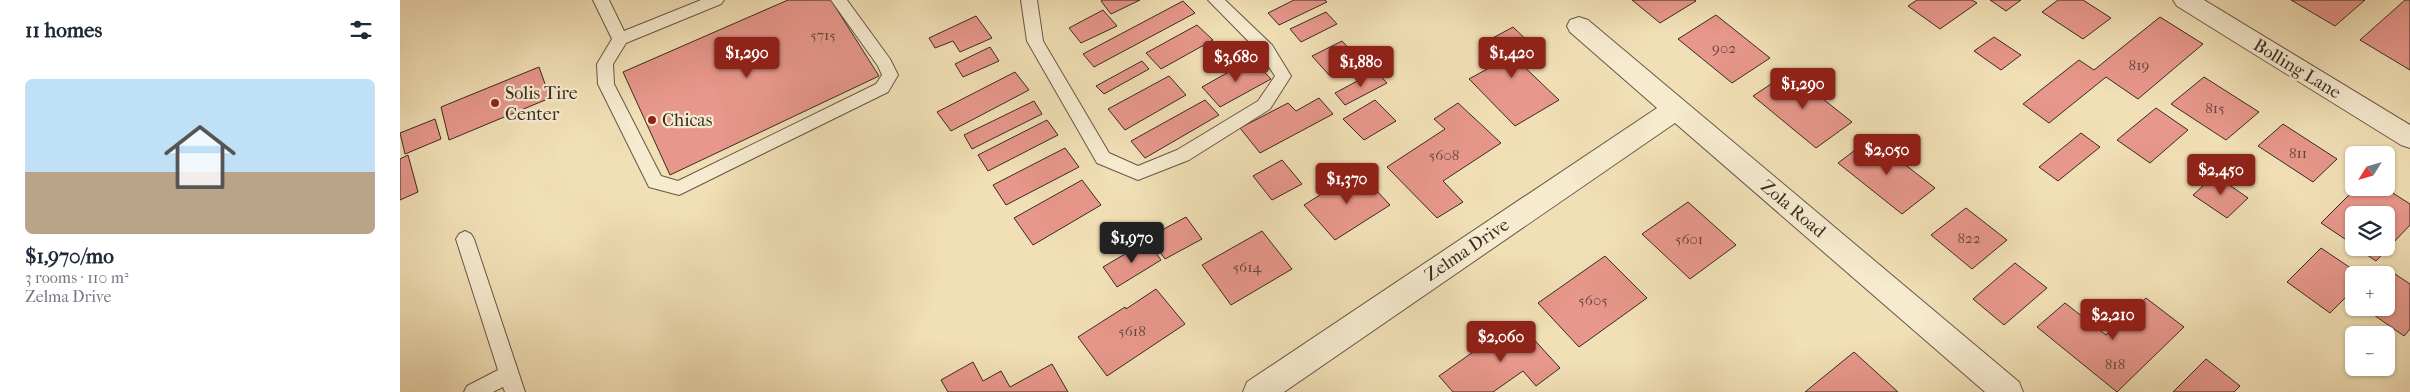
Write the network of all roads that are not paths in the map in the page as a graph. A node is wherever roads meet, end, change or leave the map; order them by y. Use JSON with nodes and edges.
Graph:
{"nodes":[{"id":1,"x":601,"y":0,"type":"edge"},
{"id":2,"x":716,"y":0,"type":"edge"},
{"id":3,"x":840,"y":0,"type":"edge"},
{"id":4,"x":1029,"y":0,"type":"edge"},
{"id":5,"x":1216,"y":0,"type":"edge"},
{"id":6,"x":2185,"y":0,"type":"edge"},
{"id":7,"x":1579,"y":26,"type":"dead end"},
{"id":8,"x":620,"y":39,"type":"junction"},
{"id":9,"x":1675,"y":109,"type":"junction"},
{"id":10,"x":2410,"y":138,"type":"edge"},
{"id":11,"x":466,"y":239,"type":"dead end"},
{"id":12,"x":512,"y":383,"type":"edge"},
{"id":13,"x":474,"y":392,"type":"edge"},
{"id":14,"x":1258,"y":392,"type":"edge"},
{"id":15,"x":2008,"y":392,"type":"edge"}],
"edges":[{"from":1,"to":8,"type":"lane"},
{"from":2,"to":8,"type":"lane"},
{"from":3,"to":8,"type":"lane"},
{"from":4,"to":5,"type":"lane"},
{"from":6,"to":10,"type":"street","name":"Bolling Lane"},
{"from":7,"to":9,"type":"street","name":"Zola Road"},
{"from":9,"to":14,"type":"street","name":"Zelma Drive"},
{"from":9,"to":15,"type":"street","name":"Zola Road"},
{"from":11,"to":12,"type":"lane"},
{"from":12,"to":13,"type":"lane"}]}
